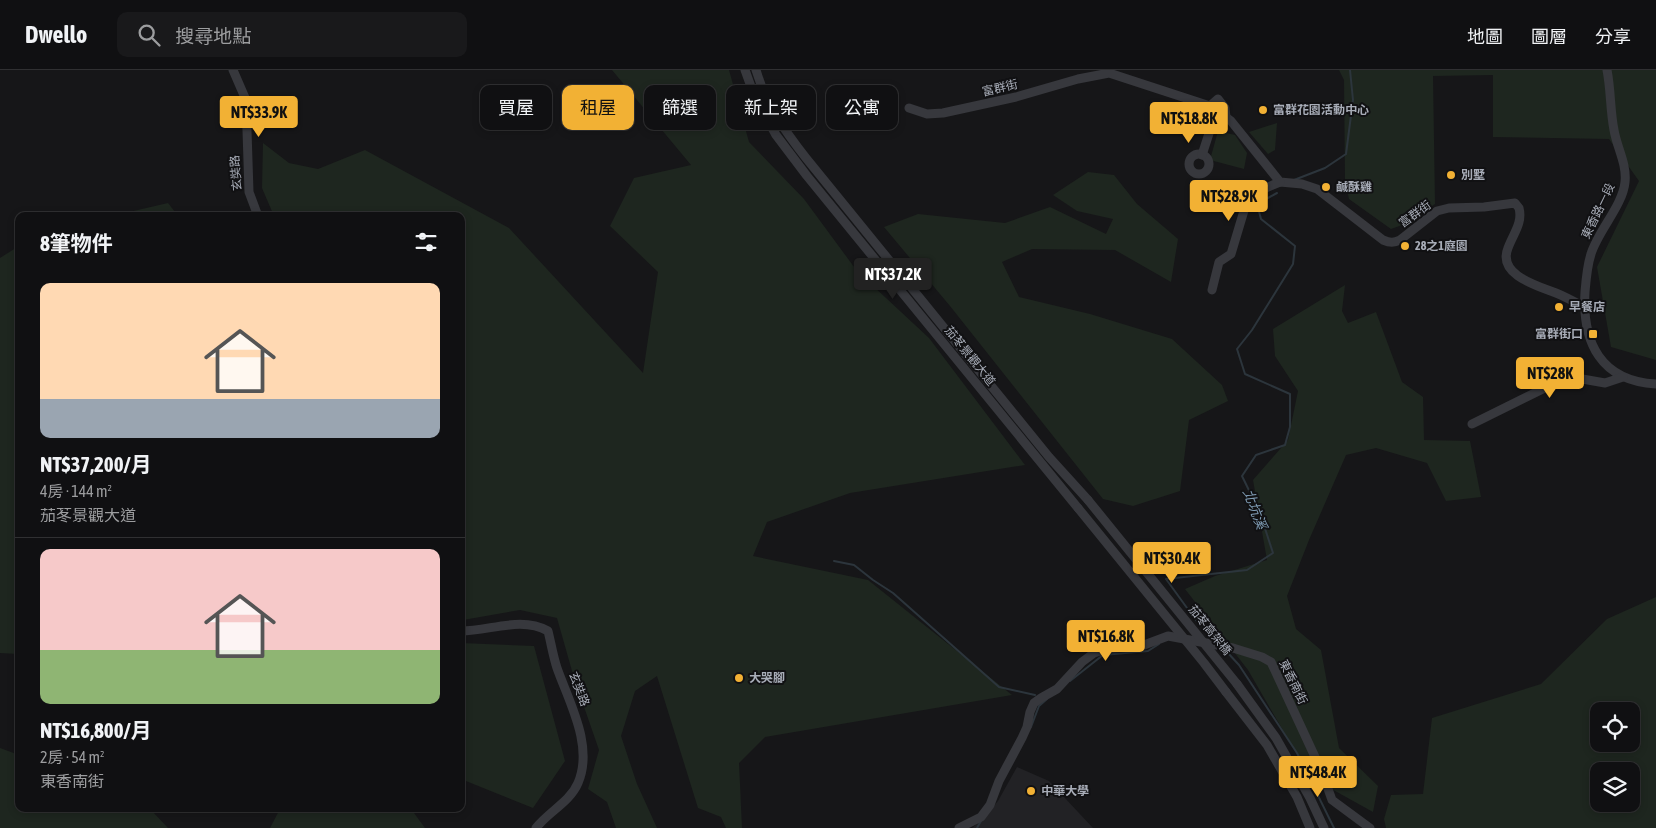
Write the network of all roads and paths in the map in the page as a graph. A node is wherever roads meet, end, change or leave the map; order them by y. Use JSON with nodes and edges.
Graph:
{"nodes":[{"id":1,"x":233,"y":70,"type":"edge"},
{"id":2,"x":745,"y":70,"type":"edge"},
{"id":3,"x":756,"y":70,"type":"edge"},
{"id":4,"x":1606,"y":70,"type":"edge"},
{"id":5,"x":1210,"y":106,"type":"junction"},
{"id":6,"x":909,"y":108,"type":"dead end"},
{"id":7,"x":1221,"y":116,"type":"junction"},
{"id":8,"x":1202,"y":155,"type":"dead end"},
{"id":9,"x":1280,"y":182,"type":"junction"},
{"id":10,"x":256,"y":212,"type":"edge"},
{"id":11,"x":1212,"y":290,"type":"dead end"},
{"id":12,"x":1584,"y":306,"type":"junction"},
{"id":13,"x":1623,"y":377,"type":"junction"},
{"id":14,"x":1656,"y":384,"type":"edge"},
{"id":15,"x":1472,"y":424,"type":"dead end"},
{"id":16,"x":1088,"y":500,"type":"joint"},
{"id":17,"x":1078,"y":508,"type":"joint"},
{"id":18,"x":465,"y":631,"type":"edge"},
{"id":19,"x":536,"y":828,"type":"edge"},
{"id":20,"x":959,"y":828,"type":"edge"},
{"id":21,"x":1310,"y":828,"type":"edge"},
{"id":22,"x":1324,"y":828,"type":"edge"},
{"id":23,"x":1370,"y":828,"type":"edge"}],
"edges":[{"from":1,"to":10,"type":"street","name":"玄奘路"},
{"from":2,"to":17,"type":"street","name":"茄苳景觀大道"},
{"from":3,"to":16,"type":"street","name":"茄苳景觀大道"},
{"from":4,"to":12,"type":"street","name":"東香路一段"},
{"from":5,"to":6,"type":"street","name":"富群街"},
{"from":5,"to":7,"type":"street"},
{"from":5,"to":7,"type":"street"},
{"from":7,"to":8,"type":"street"},
{"from":7,"to":9,"type":"street"},
{"from":9,"to":11,"type":"street"},
{"from":9,"to":12,"type":"street","name":"富群街"},
{"from":12,"to":13,"type":"street","name":"東香路一段"},
{"from":13,"to":14,"type":"street","name":"東香路一段"},
{"from":13,"to":15,"type":"street"},
{"from":16,"to":22,"type":"street","name":"茄苳高架橋","bridge":true},
{"from":17,"to":21,"type":"street","name":"茄苳高架橋","bridge":true},
{"from":18,"to":19,"type":"street","name":"玄奘路"},
{"from":20,"to":23,"type":"street","name":"東香南街"}]}
